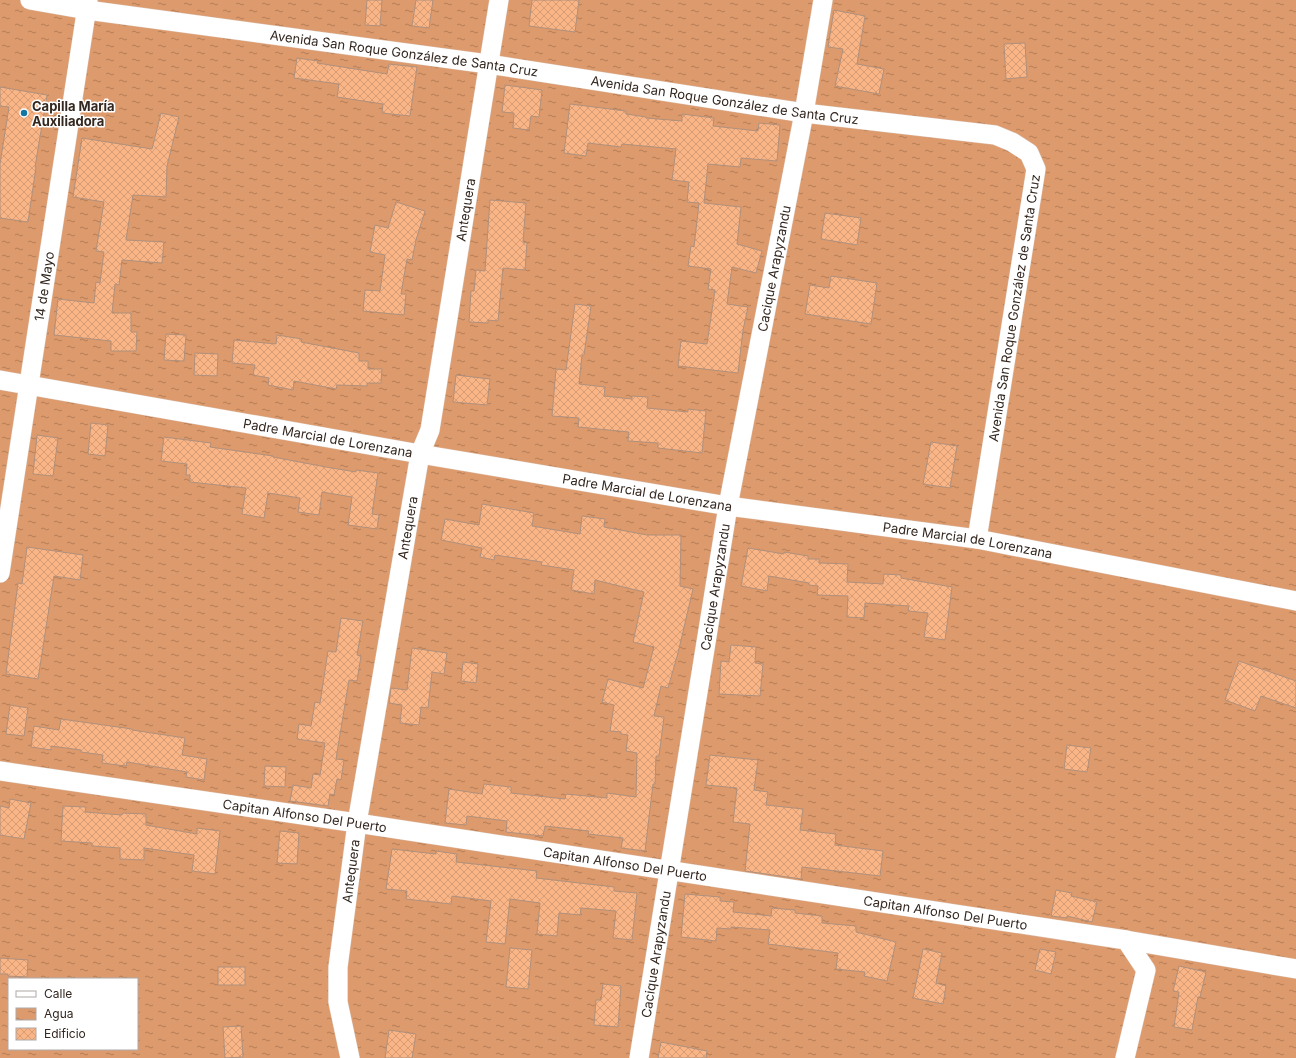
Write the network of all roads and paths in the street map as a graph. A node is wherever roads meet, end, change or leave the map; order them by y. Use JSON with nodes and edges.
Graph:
{"nodes":[{"id":1,"x":30,"y":0,"type":"edge"},
{"id":2,"x":499,"y":0,"type":"edge"},
{"id":3,"x":823,"y":0,"type":"edge"},
{"id":4,"x":87,"y":5,"type":"edge"},
{"id":5,"x":488,"y":64,"type":"junction"},
{"id":6,"x":804,"y":114,"type":"junction"},
{"id":7,"x":0,"y":380,"type":"edge"},
{"id":8,"x":29,"y":385,"type":"junction"},
{"id":9,"x":420,"y":454,"type":"junction"},
{"id":10,"x":728,"y":506,"type":"junction"},
{"id":11,"x":977,"y":539,"type":"junction"},
{"id":12,"x":0,"y":573,"type":"edge"},
{"id":13,"x":1296,"y":601,"type":"edge"},
{"id":14,"x":0,"y":771,"type":"edge"},
{"id":15,"x":357,"y":823,"type":"junction"},
{"id":16,"x":668,"y":871,"type":"junction"},
{"id":17,"x":1126,"y":940,"type":"junction"},
{"id":18,"x":1296,"y":969,"type":"edge"},
{"id":19,"x":350,"y":1058,"type":"edge"},
{"id":20,"x":639,"y":1058,"type":"edge"},
{"id":21,"x":1125,"y":1058,"type":"edge"}],
"edges":[{"from":1,"to":4,"type":"street","name":"Avenida San Roque González de Santa Cruz"},
{"from":2,"to":5,"type":"street","name":"Antequera"},
{"from":3,"to":6,"type":"street","name":"Cacique Arapyzandu"},
{"from":4,"to":5,"type":"street","name":"Avenida San Roque González de Santa Cruz"},
{"from":4,"to":8,"type":"street","name":"14 de Mayo"},
{"from":5,"to":6,"type":"street","name":"Avenida San Roque González de Santa Cruz"},
{"from":5,"to":9,"type":"street","name":"Antequera"},
{"from":6,"to":10,"type":"street","name":"Cacique Arapyzandu"},
{"from":6,"to":11,"type":"street","name":"Avenida San Roque González de Santa Cruz"},
{"from":7,"to":8,"type":"street","name":"Padre Marcial de Lorenzana"},
{"from":8,"to":9,"type":"street","name":"Padre Marcial de Lorenzana"},
{"from":8,"to":12,"type":"street","name":"14 de Mayo"},
{"from":9,"to":10,"type":"street","name":"Padre Marcial de Lorenzana"},
{"from":9,"to":15,"type":"street","name":"Antequera"},
{"from":10,"to":11,"type":"street","name":"Padre Marcial de Lorenzana"},
{"from":10,"to":16,"type":"street","name":"Cacique Arapyzandu"},
{"from":11,"to":13,"type":"street","name":"Padre Marcial de Lorenzana"},
{"from":14,"to":15,"type":"street","name":"Capitan Alfonso Del Puerto"},
{"from":15,"to":16,"type":"street","name":"Capitan Alfonso Del Puerto"},
{"from":15,"to":19,"type":"street","name":"Antequera"},
{"from":16,"to":17,"type":"street","name":"Capitan Alfonso Del Puerto"},
{"from":16,"to":20,"type":"street","name":"Cacique Arapyzandu"},
{"from":17,"to":18,"type":"street","name":"Capitan Alfonso Del Puerto"},
{"from":17,"to":21,"type":"street"}]}
